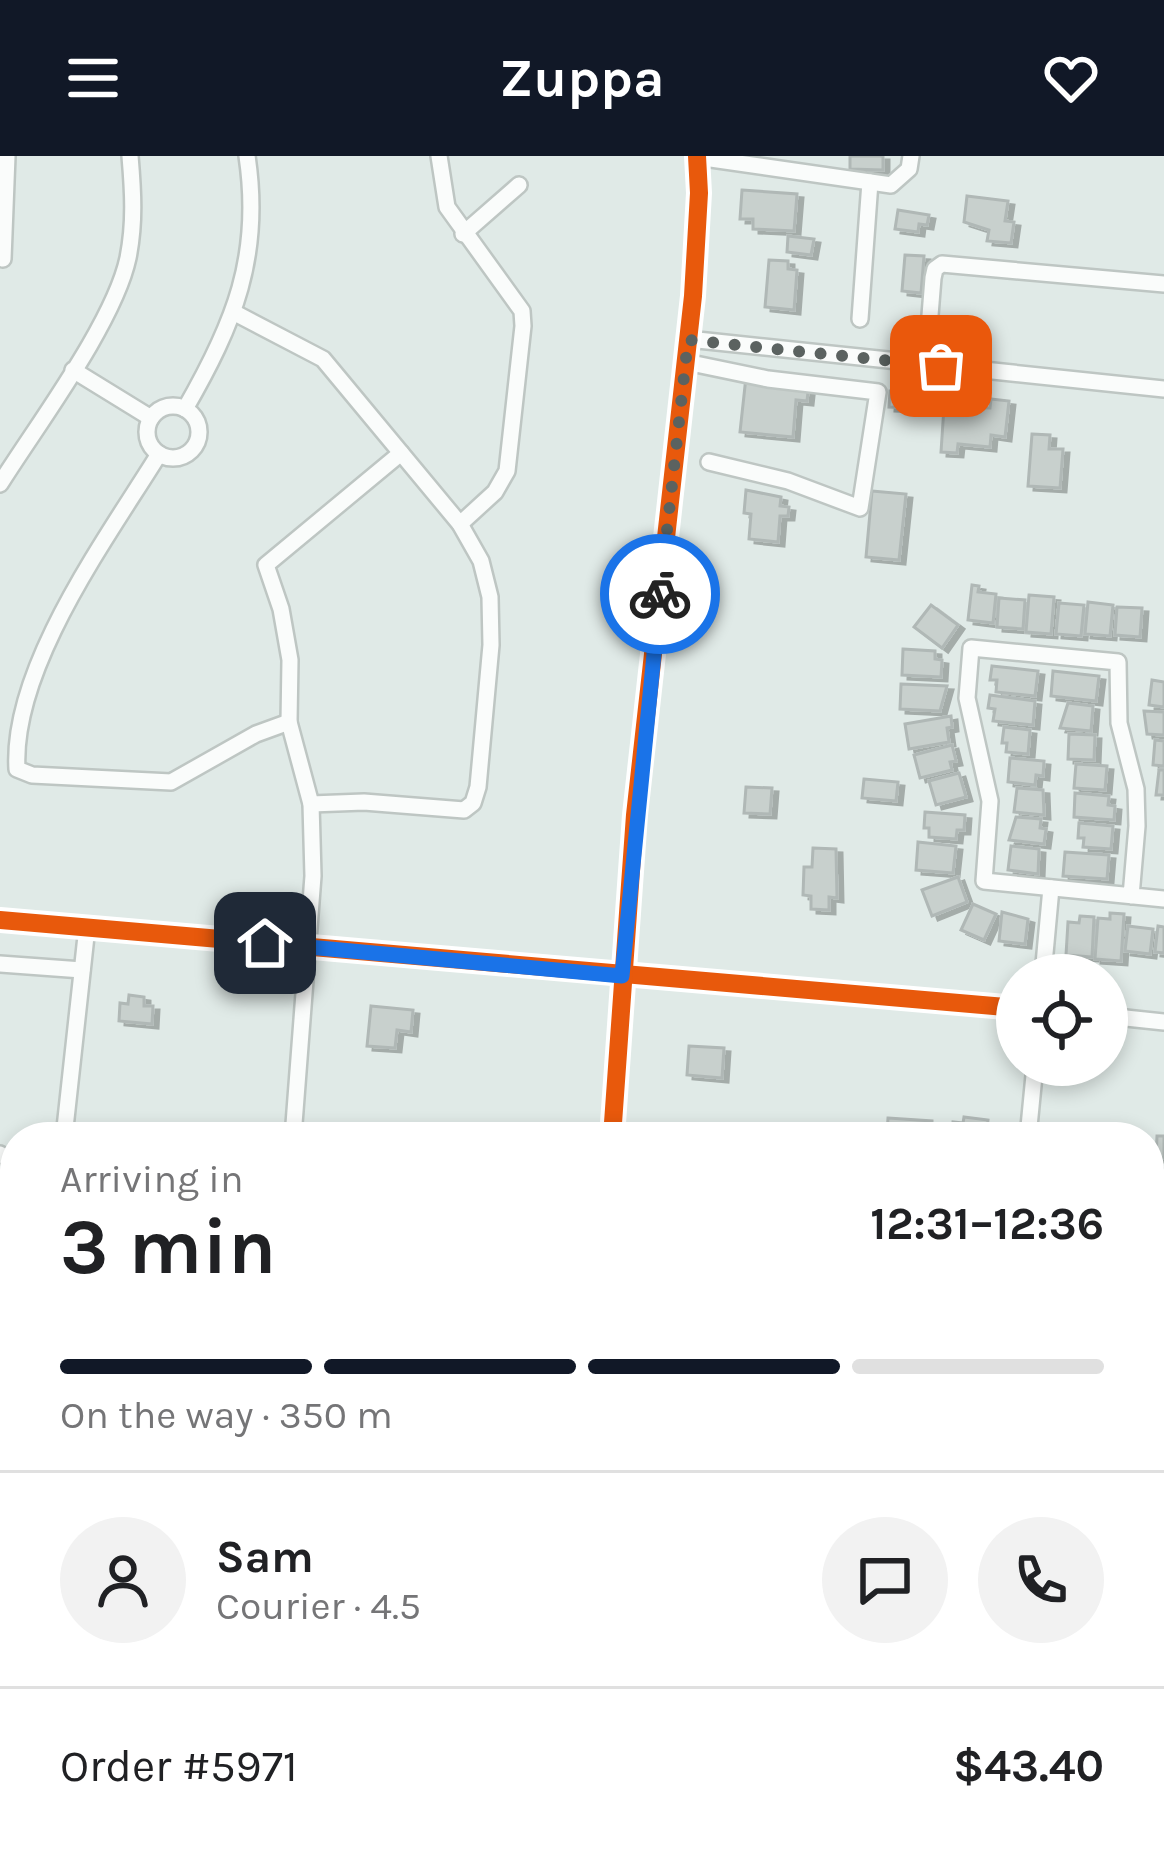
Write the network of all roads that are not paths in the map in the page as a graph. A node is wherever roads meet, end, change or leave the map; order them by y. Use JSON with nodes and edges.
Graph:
{"nodes":[{"id":1,"x":7,"y":156,"type":"edge"},
{"id":2,"x":130,"y":156,"type":"edge"},
{"id":3,"x":247,"y":156,"type":"edge"},
{"id":4,"x":439,"y":156,"type":"edge"},
{"id":5,"x":911,"y":156,"type":"edge"},
{"id":6,"x":697,"y":157,"type":"edge"},
{"id":7,"x":870,"y":182,"type":"junction"},
{"id":8,"x":519,"y":185,"type":"dead end"},
{"id":9,"x":464,"y":234,"type":"junction"},
{"id":10,"x":3,"y":260,"type":"dead end"},
{"id":11,"x":1164,"y":284,"type":"edge"},
{"id":12,"x":235,"y":313,"type":"junction"},
{"id":13,"x":860,"y":319,"type":"dead end"},
{"id":14,"x":688,"y":340,"type":"junction"},
{"id":15,"x":686,"y":362,"type":"junction"},
{"id":16,"x":926,"y":365,"type":"junction"},
{"id":17,"x":73,"y":370,"type":"junction"},
{"id":18,"x":1164,"y":389,"type":"edge"},
{"id":19,"x":185,"y":409,"type":"junction"},
{"id":20,"x":151,"y":418,"type":"junction"},
{"id":21,"x":401,"y":452,"type":"junction"},
{"id":22,"x":159,"y":454,"type":"junction"},
{"id":23,"x":710,"y":462,"type":"dead end"},
{"id":24,"x":0,"y":484,"type":"edge"},
{"id":25,"x":460,"y":524,"type":"junction"},
{"id":26,"x":289,"y":722,"type":"junction"},
{"id":27,"x":311,"y":804,"type":"junction"},
{"id":28,"x":1051,"y":888,"type":"junction"},
{"id":29,"x":1131,"y":896,"type":"junction"},
{"id":30,"x":1164,"y":899,"type":"edge"},
{"id":31,"x":0,"y":920,"type":"edge"},
{"id":32,"x":87,"y":927,"type":"junction"},
{"id":33,"x":309,"y":947,"type":"junction"},
{"id":34,"x":1045,"y":954,"type":"edge"},
{"id":35,"x":0,"y":964,"type":"edge"},
{"id":36,"x":82,"y":970,"type":"junction"},
{"id":37,"x":622,"y":976,"type":"junction"},
{"id":38,"x":996,"y":1006,"type":"edge"},
{"id":39,"x":1128,"y":1018,"type":"edge"},
{"id":40,"x":1164,"y":1022,"type":"edge"},
{"id":41,"x":1033,"y":1086,"type":"edge"},
{"id":42,"x":66,"y":1122,"type":"edge"},
{"id":43,"x":294,"y":1122,"type":"edge"},
{"id":44,"x":613,"y":1122,"type":"edge"},
{"id":45,"x":1029,"y":1122,"type":"edge"}],
"edges":[{"from":1,"to":10,"type":"street"},
{"from":2,"to":17,"type":"street"},
{"from":3,"to":12,"type":"street"},
{"from":4,"to":9,"type":"street"},
{"from":5,"to":7,"type":"street"},
{"from":6,"to":7,"type":"street"},
{"from":6,"to":14,"type":"street"},
{"from":7,"to":13,"type":"street"},
{"from":8,"to":9,"type":"street"},
{"from":9,"to":25,"type":"street"},
{"from":11,"to":16,"type":"street"},
{"from":12,"to":19,"type":"street"},
{"from":12,"to":21,"type":"street"},
{"from":14,"to":15,"type":"street"},
{"from":14,"to":16,"type":"street"},
{"from":15,"to":23,"type":"street"},
{"from":15,"to":37,"type":"street"},
{"from":16,"to":18,"type":"street"},
{"from":17,"to":20,"type":"street"},
{"from":17,"to":24,"type":"street"},
{"from":19,"to":20,"type":"street"},
{"from":19,"to":22,"type":"street"},
{"from":20,"to":22,"type":"street"},
{"from":21,"to":25,"type":"street"},
{"from":21,"to":26,"type":"street"},
{"from":22,"to":26,"type":"street"},
{"from":25,"to":27,"type":"street"},
{"from":26,"to":27,"type":"street"},
{"from":27,"to":33,"type":"street"},
{"from":28,"to":29,"type":"street"},
{"from":28,"to":29,"type":"street"},
{"from":28,"to":34,"type":"street"},
{"from":29,"to":30,"type":"street"},
{"from":31,"to":32,"type":"street"},
{"from":32,"to":33,"type":"street"},
{"from":32,"to":36,"type":"street"},
{"from":33,"to":37,"type":"street"},
{"from":33,"to":43,"type":"street"},
{"from":35,"to":36,"type":"street"},
{"from":36,"to":42,"type":"street"},
{"from":37,"to":38,"type":"street"},
{"from":37,"to":44,"type":"street"},
{"from":39,"to":40,"type":"street"},
{"from":41,"to":45,"type":"street"}]}
